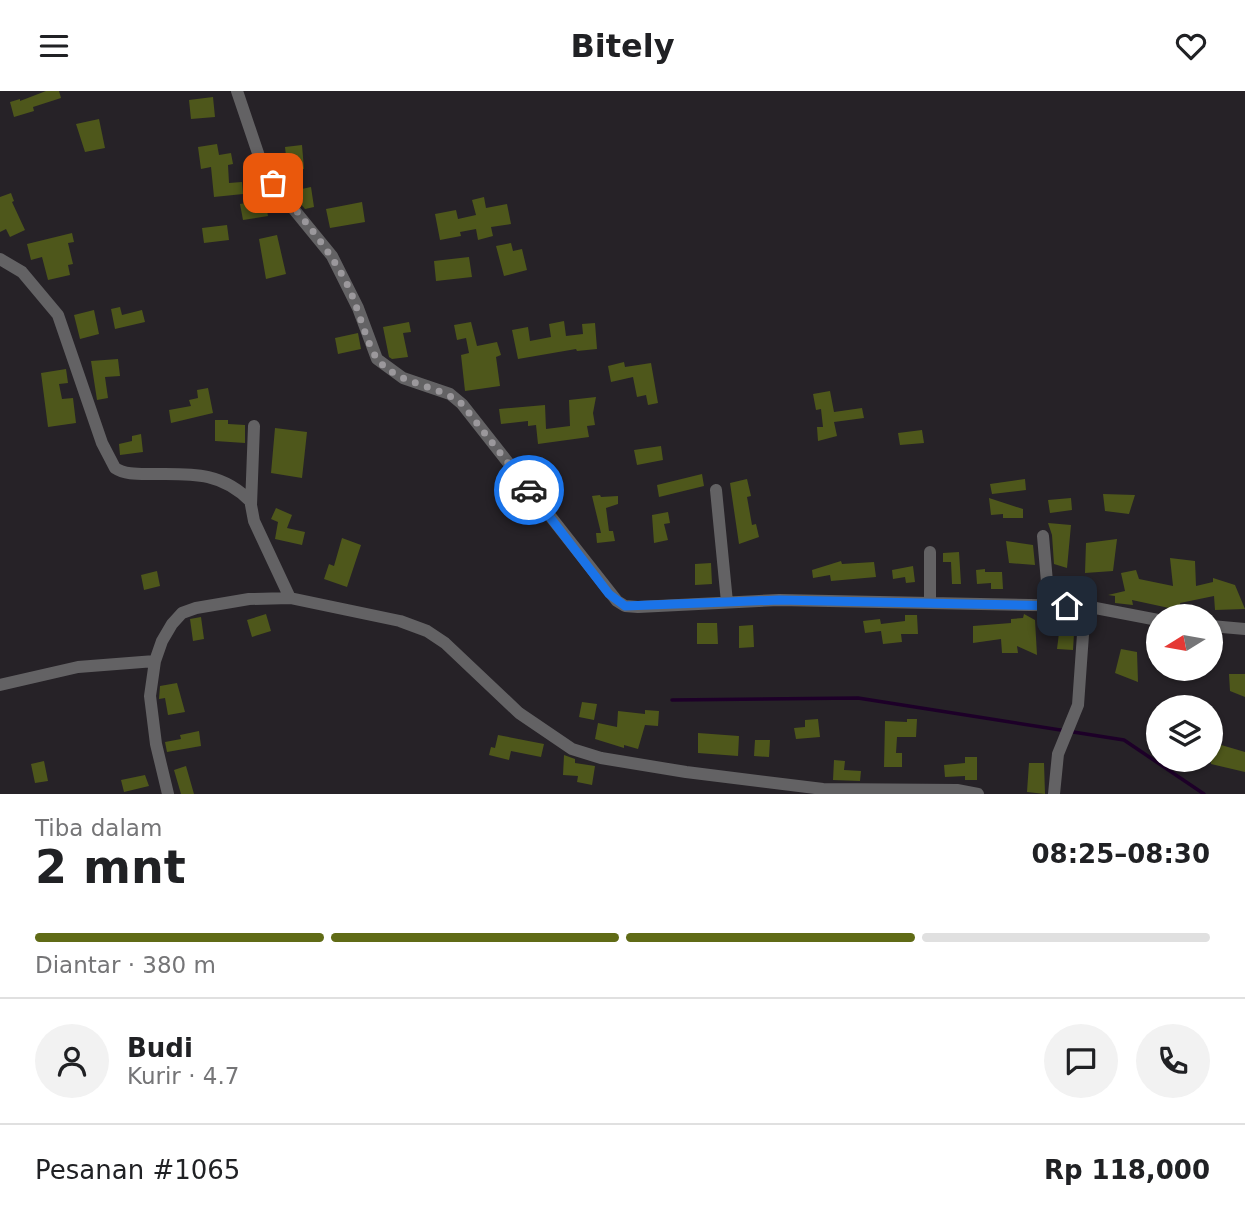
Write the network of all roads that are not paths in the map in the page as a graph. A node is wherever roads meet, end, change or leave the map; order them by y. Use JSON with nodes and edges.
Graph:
{"nodes":[{"id":1,"x":237,"y":91,"type":"edge"},
{"id":2,"x":0,"y":259,"type":"edge"},
{"id":3,"x":254,"y":426,"type":"dead end"},
{"id":4,"x":716,"y":490,"type":"dead end"},
{"id":5,"x":251,"y":502,"type":"junction"},
{"id":6,"x":1042,"y":536,"type":"dead end"},
{"id":7,"x":930,"y":552,"type":"dead end"},
{"id":8,"x":290,"y":598,"type":"junction"},
{"id":9,"x":727,"y":602,"type":"junction"},
{"id":10,"x":930,"y":602,"type":"junction"},
{"id":11,"x":1049,"y":605,"type":"junction"},
{"id":12,"x":1085,"y":606,"type":"junction"},
{"id":13,"x":1146,"y":618,"type":"edge"},
{"id":14,"x":1223,"y":628,"type":"edge"},
{"id":15,"x":1245,"y":629,"type":"edge"},
{"id":16,"x":155,"y":661,"type":"junction"},
{"id":17,"x":0,"y":685,"type":"edge"},
{"id":18,"x":168,"y":794,"type":"edge"},
{"id":19,"x":978,"y":794,"type":"edge"},
{"id":20,"x":1054,"y":794,"type":"edge"}],
"edges":[{"from":1,"to":9,"type":"street"},
{"from":2,"to":5,"type":"street"},
{"from":3,"to":5,"type":"street"},
{"from":4,"to":9,"type":"street"},
{"from":5,"to":8,"type":"street"},
{"from":6,"to":11,"type":"street"},
{"from":7,"to":10,"type":"street"},
{"from":8,"to":16,"type":"street"},
{"from":8,"to":19,"type":"street"},
{"from":9,"to":10,"type":"street"},
{"from":10,"to":11,"type":"street"},
{"from":11,"to":12,"type":"street"},
{"from":12,"to":13,"type":"street"},
{"from":12,"to":20,"type":"street"},
{"from":14,"to":15,"type":"street"},
{"from":16,"to":17,"type":"street"},
{"from":16,"to":18,"type":"street"}]}
